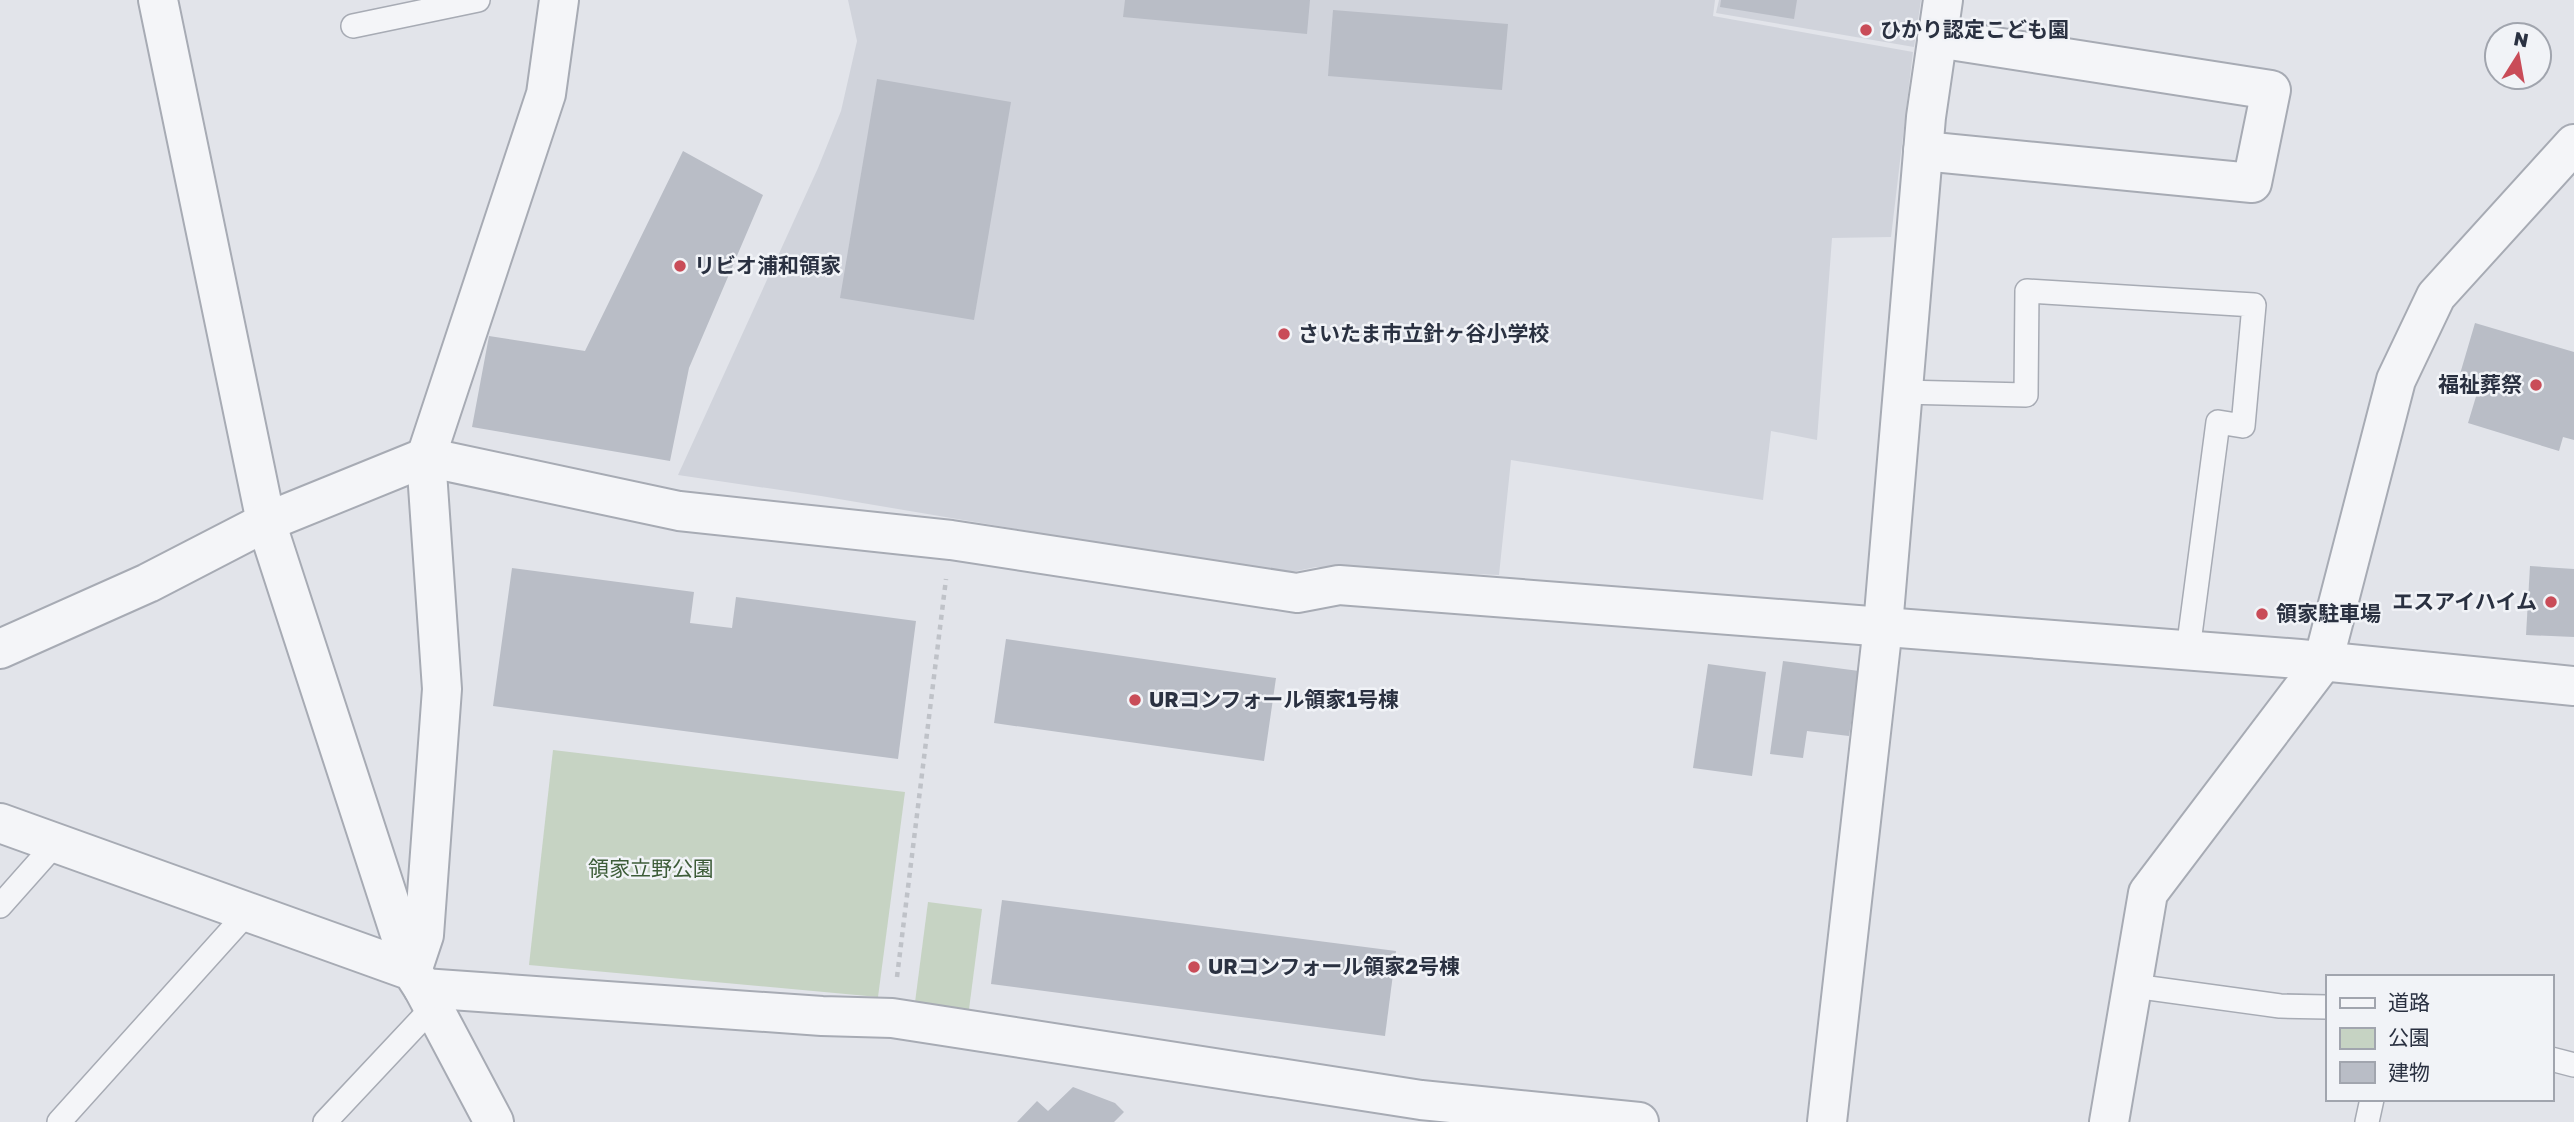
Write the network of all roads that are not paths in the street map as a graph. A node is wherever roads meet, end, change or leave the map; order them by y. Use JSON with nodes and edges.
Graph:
{"nodes":[{"id":1,"x":158,"y":0,"type":"edge"},
{"id":2,"x":478,"y":0,"type":"edge"},
{"id":3,"x":559,"y":0,"type":"edge"},
{"id":4,"x":1943,"y":0,"type":"edge"},
{"id":5,"x":353,"y":26,"type":"dead end"},
{"id":6,"x":1937,"y":38,"type":"junction"},
{"id":7,"x":2574,"y":144,"type":"edge"},
{"id":8,"x":1923,"y":151,"type":"junction"},
{"id":9,"x":1902,"y":392,"type":"junction"},
{"id":10,"x":426,"y":457,"type":"junction"},
{"id":11,"x":266,"y":522,"type":"junction"},
{"id":12,"x":1883,"y":626,"type":"junction"},
{"id":13,"x":0,"y":649,"type":"edge"},
{"id":14,"x":2188,"y":650,"type":"junction"},
{"id":15,"x":2323,"y":662,"type":"junction"},
{"id":16,"x":2574,"y":686,"type":"edge"},
{"id":17,"x":0,"y":823,"type":"edge"},
{"id":18,"x":56,"y":843,"type":"junction"},
{"id":19,"x":0,"y":906,"type":"edge"},
{"id":20,"x":247,"y":913,"type":"junction"},
{"id":21,"x":2134,"y":986,"type":"junction"},
{"id":22,"x":423,"y":988,"type":"junction"},
{"id":23,"x":2326,"y":1007,"type":"edge"},
{"id":24,"x":2553,"y":1060,"type":"edge"},
{"id":25,"x":2574,"y":1065,"type":"edge"},
{"id":26,"x":2372,"y":1101,"type":"edge"},
{"id":27,"x":59,"y":1122,"type":"edge"},
{"id":28,"x":325,"y":1122,"type":"edge"},
{"id":29,"x":495,"y":1122,"type":"edge"},
{"id":30,"x":1639,"y":1122,"type":"edge"},
{"id":31,"x":1827,"y":1122,"type":"edge"},
{"id":32,"x":2109,"y":1122,"type":"edge"},
{"id":33,"x":2367,"y":1122,"type":"edge"}],
"edges":[{"from":1,"to":11,"type":"street"},
{"from":2,"to":5,"type":"lane"},
{"from":3,"to":10,"type":"street"},
{"from":4,"to":6,"type":"street"},
{"from":6,"to":8,"type":"street"},
{"from":6,"to":8,"type":"street"},
{"from":7,"to":15,"type":"street"},
{"from":8,"to":9,"type":"street"},
{"from":9,"to":12,"type":"street"},
{"from":9,"to":14,"type":"lane"},
{"from":10,"to":11,"type":"street"},
{"from":10,"to":12,"type":"street"},
{"from":10,"to":22,"type":"street"},
{"from":11,"to":13,"type":"street"},
{"from":11,"to":22,"type":"street"},
{"from":12,"to":14,"type":"street"},
{"from":12,"to":31,"type":"street"},
{"from":14,"to":15,"type":"street"},
{"from":15,"to":16,"type":"street"},
{"from":15,"to":21,"type":"street"},
{"from":17,"to":18,"type":"street"},
{"from":18,"to":19,"type":"lane"},
{"from":18,"to":20,"type":"street"},
{"from":20,"to":22,"type":"street"},
{"from":20,"to":27,"type":"lane"},
{"from":21,"to":23,"type":"lane"},
{"from":21,"to":32,"type":"street"},
{"from":22,"to":28,"type":"lane"},
{"from":22,"to":29,"type":"street"},
{"from":22,"to":30,"type":"street"},
{"from":24,"to":25,"type":"lane"},
{"from":26,"to":33,"type":"lane"}]}
